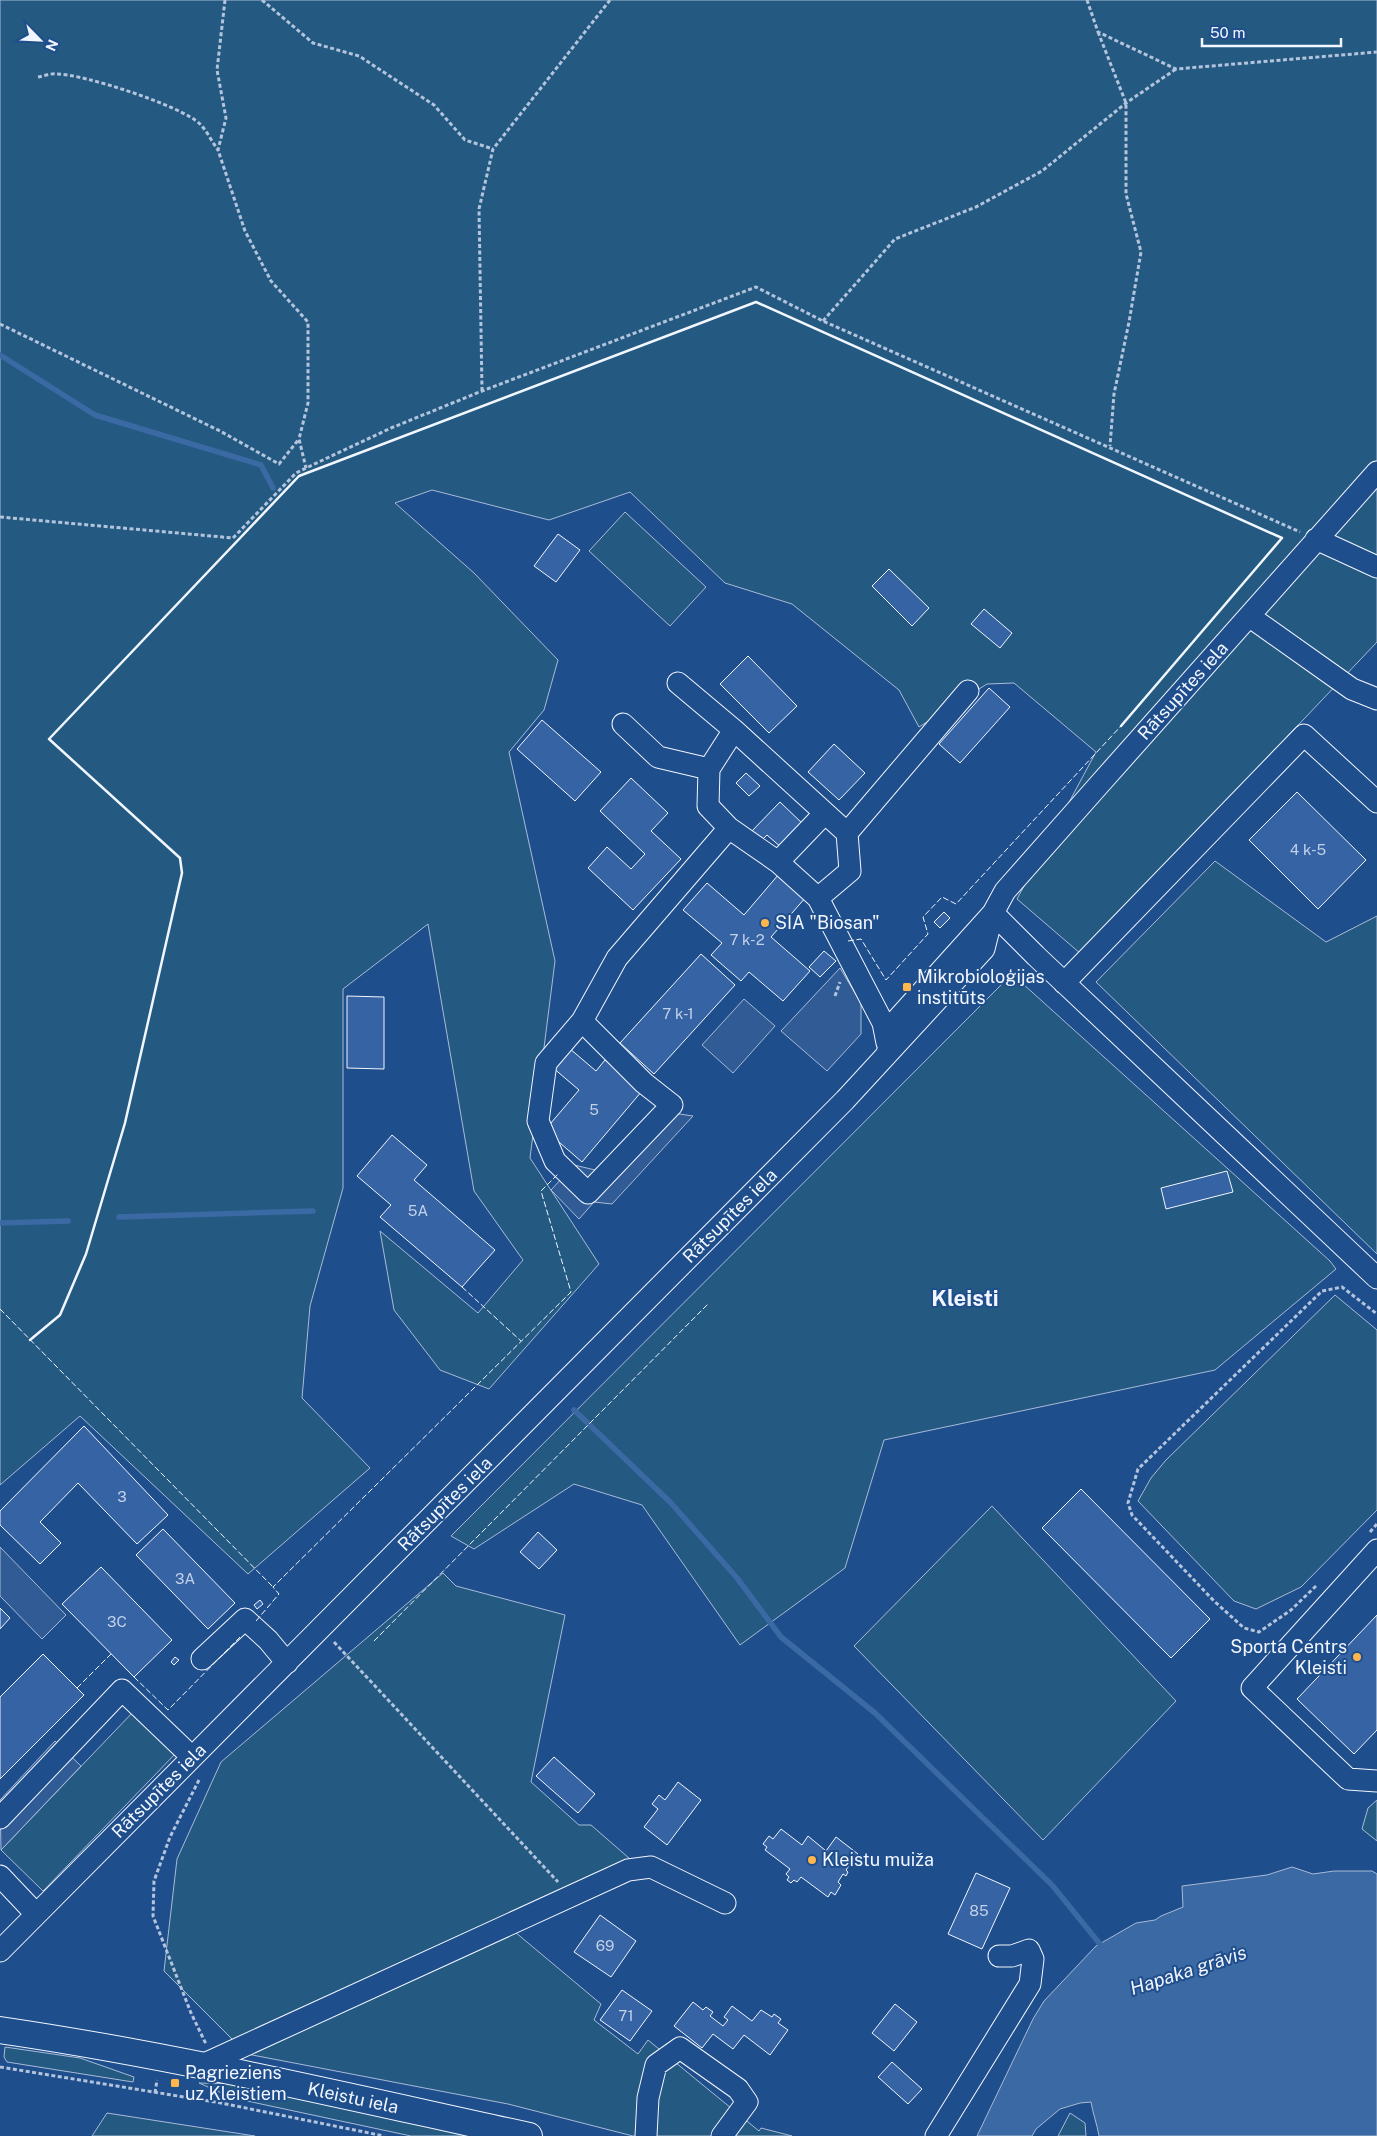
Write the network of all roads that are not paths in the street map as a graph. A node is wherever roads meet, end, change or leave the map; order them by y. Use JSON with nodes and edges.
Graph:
{"nodes":[{"id":1,"x":1377,"y":472,"type":"edge"},
{"id":2,"x":1316,"y":539,"type":"junction"},
{"id":3,"x":1377,"y":567,"type":"edge"},
{"id":4,"x":1249,"y":616,"type":"junction"},
{"id":5,"x":678,"y":683,"type":"dead end"},
{"id":6,"x":968,"y":692,"type":"dead end"},
{"id":7,"x":1377,"y":699,"type":"edge"},
{"id":8,"x":623,"y":724,"type":"dead end"},
{"id":9,"x":734,"y":730,"type":"junction"},
{"id":10,"x":709,"y":769,"type":"junction"},
{"id":11,"x":1377,"y":802,"type":"edge"},
{"id":12,"x":825,"y":813,"type":"junction"},
{"id":13,"x":729,"y":828,"type":"junction"},
{"id":14,"x":847,"y":833,"type":"junction"},
{"id":15,"x":778,"y":862,"type":"junction"},
{"id":16,"x":818,"y":898,"type":"junction"},
{"id":17,"x":992,"y":913,"type":"junction"},
{"id":18,"x":1064,"y":983,"type":"junction"},
{"id":19,"x":582,"y":1021,"type":"junction"},
{"id":20,"x":887,"y":1054,"type":"junction"},
{"id":21,"x":1377,"y":1278,"type":"edge"},
{"id":22,"x":1370,"y":1544,"type":"edge"},
{"id":23,"x":202,"y":1659,"type":"dead end"},
{"id":24,"x":287,"y":1663,"type":"junction"},
{"id":25,"x":192,"y":1758,"type":"junction"},
{"id":26,"x":1377,"y":1781,"type":"edge"},
{"id":27,"x":0,"y":1818,"type":"edge"},
{"id":28,"x":0,"y":1876,"type":"edge"},
{"id":29,"x":725,"y":1902,"type":"dead end"},
{"id":30,"x":36,"y":1914,"type":"junction"},
{"id":31,"x":0,"y":1951,"type":"edge"},
{"id":32,"x":999,"y":1956,"type":"dead end"},
{"id":33,"x":0,"y":2030,"type":"edge"},
{"id":34,"x":203,"y":2055,"type":"junction"},
{"id":35,"x":529,"y":2136,"type":"edge"},
{"id":36,"x":646,"y":2136,"type":"edge"},
{"id":37,"x":722,"y":2136,"type":"edge"},
{"id":38,"x":936,"y":2136,"type":"edge"}],
"edges":[{"from":1,"to":2,"type":"street","name":"Rātsupītes iela"},
{"from":2,"to":3,"type":"street"},
{"from":2,"to":4,"type":"street","name":"Rātsupītes iela"},
{"from":4,"to":7,"type":"street"},
{"from":4,"to":17,"type":"street","name":"Rātsupītes iela"},
{"from":5,"to":9,"type":"street"},
{"from":6,"to":14,"type":"street"},
{"from":8,"to":10,"type":"street"},
{"from":9,"to":10,"type":"street"},
{"from":9,"to":12,"type":"street"},
{"from":10,"to":13,"type":"street"},
{"from":11,"to":18,"type":"street"},
{"from":12,"to":14,"type":"street"},
{"from":12,"to":15,"type":"street"},
{"from":13,"to":15,"type":"street"},
{"from":13,"to":19,"type":"street"},
{"from":14,"to":16,"type":"street"},
{"from":15,"to":16,"type":"street"},
{"from":16,"to":20,"type":"street"},
{"from":17,"to":18,"type":"street"},
{"from":17,"to":20,"type":"street","name":"Rātsupītes iela"},
{"from":18,"to":21,"type":"street"},
{"from":19,"to":19,"type":"street"},
{"from":20,"to":24,"type":"street","name":"Rātsupītes iela"},
{"from":22,"to":26,"type":"street"},
{"from":23,"to":24,"type":"street"},
{"from":24,"to":25,"type":"street","name":"Rātsupītes iela"},
{"from":25,"to":27,"type":"street"},
{"from":25,"to":30,"type":"street","name":"Rātsupītes iela"},
{"from":28,"to":30,"type":"street"},
{"from":29,"to":34,"type":"street"},
{"from":30,"to":31,"type":"street","name":"Rātsupītes iela"},
{"from":32,"to":38,"type":"street"},
{"from":33,"to":34,"type":"main road","name":"Kleistu iela"},
{"from":34,"to":35,"type":"main road","name":"Kleistu iela"},
{"from":36,"to":37,"type":"street"}]}
